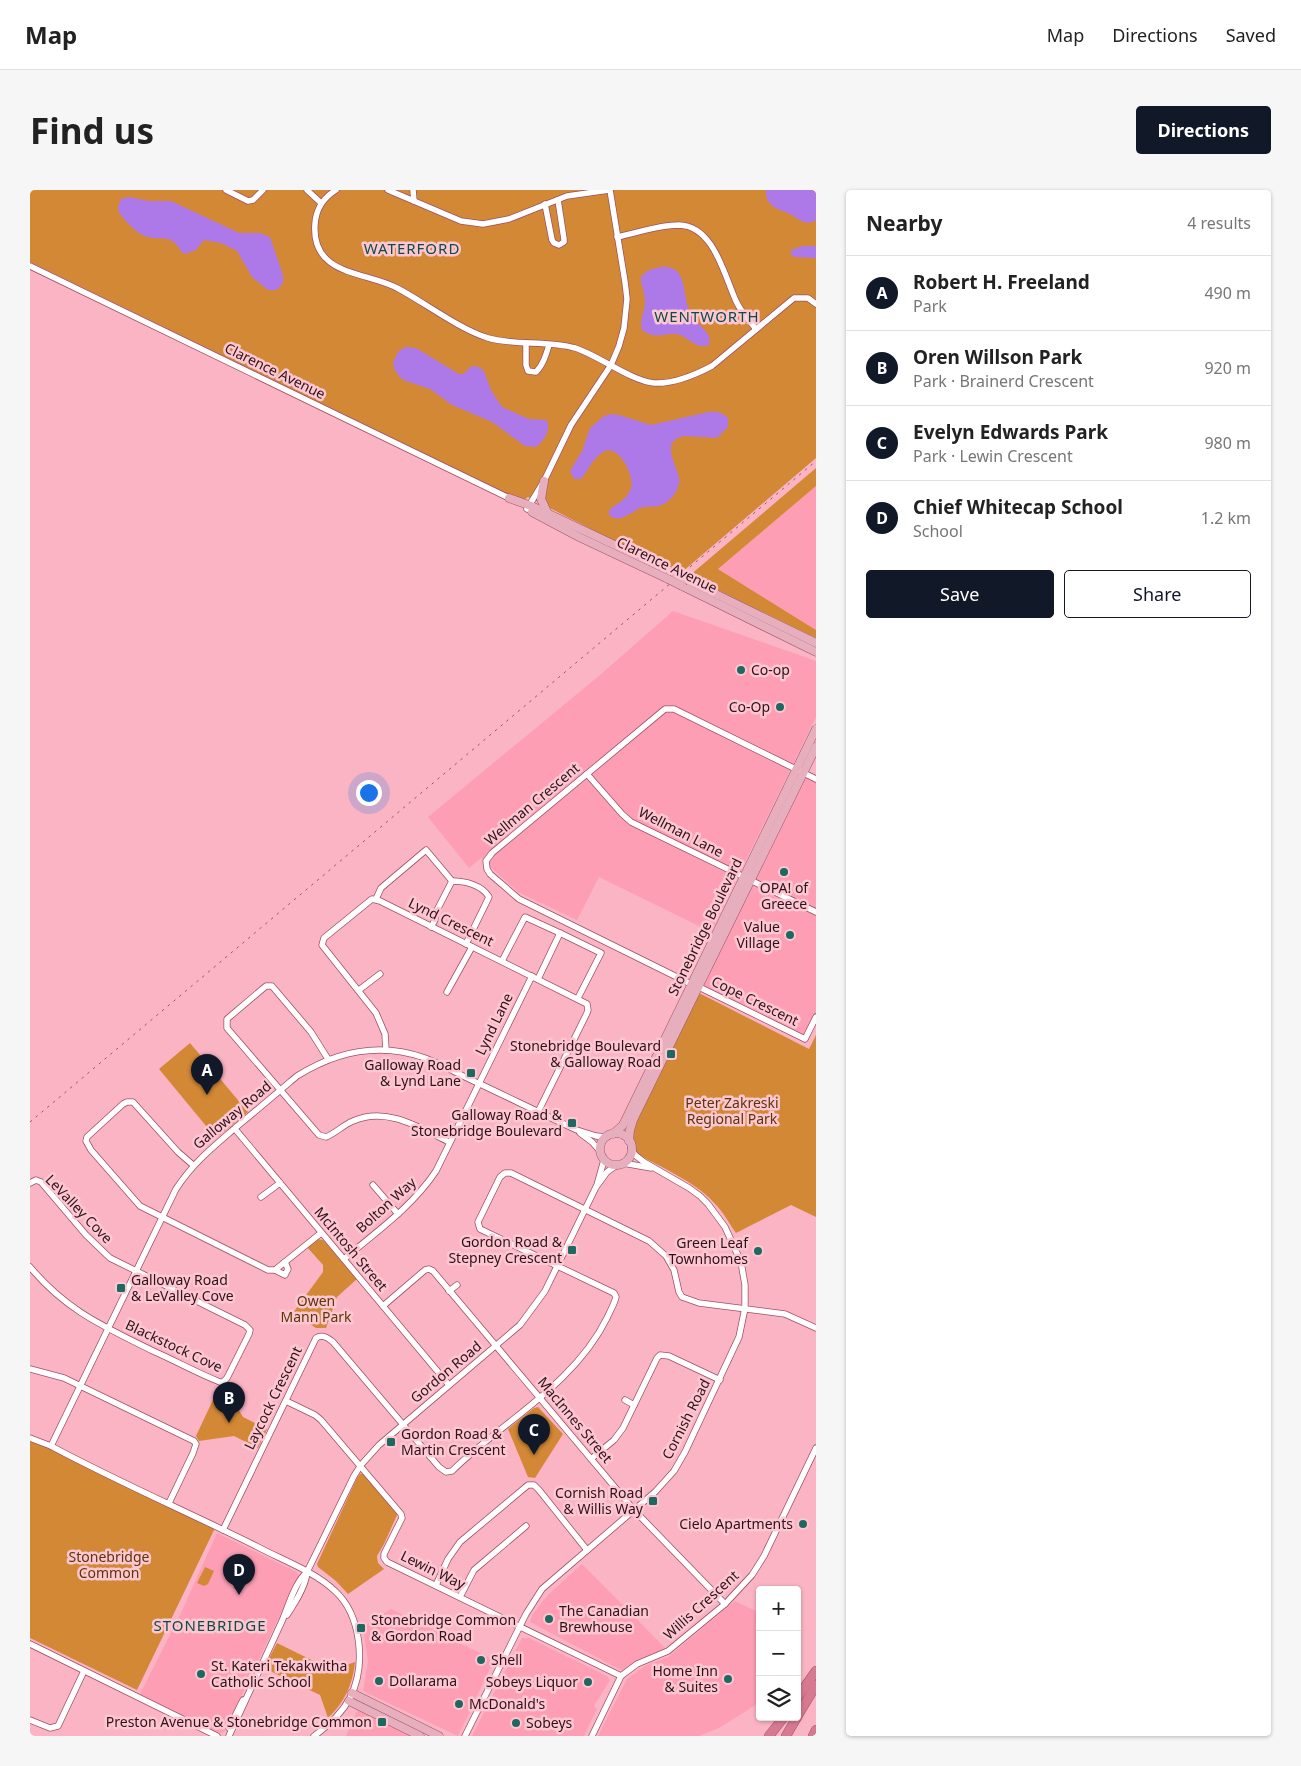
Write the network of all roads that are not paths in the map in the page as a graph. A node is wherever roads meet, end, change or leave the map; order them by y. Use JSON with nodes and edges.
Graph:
{"nodes":[{"id":1,"x":226,"y":190,"type":"edge"},
{"id":2,"x":263,"y":190,"type":"edge"},
{"id":3,"x":307,"y":190,"type":"edge"},
{"id":4,"x":323,"y":190,"type":"edge"},
{"id":5,"x":336,"y":190,"type":"edge"},
{"id":6,"x":388,"y":190,"type":"edge"},
{"id":7,"x":413,"y":190,"type":"edge"},
{"id":8,"x":609,"y":190,"type":"edge"},
{"id":9,"x":328,"y":195,"type":"junction"},
{"id":10,"x":558,"y":200,"type":"junction"},
{"id":11,"x":414,"y":201,"type":"junction"},
{"id":12,"x":321,"y":203,"type":"junction"},
{"id":13,"x":545,"y":204,"type":"junction"},
{"id":14,"x":617,"y":237,"type":"junction"},
{"id":15,"x":30,"y":266,"type":"edge"},
{"id":16,"x":816,"y":304,"type":"edge"},
{"id":17,"x":756,"y":329,"type":"junction"},
{"id":18,"x":526,"y":343,"type":"junction"},
{"id":19,"x":549,"y":345,"type":"junction"},
{"id":20,"x":611,"y":365,"type":"junction"},
{"id":21,"x":545,"y":478,"type":"junction"},
{"id":22,"x":509,"y":498,"type":"joint"},
{"id":23,"x":530,"y":508,"type":"junction"},
{"id":24,"x":548,"y":514,"type":"junction"},
{"id":25,"x":671,"y":576,"type":"junction"},
{"id":26,"x":816,"y":643,"type":"edge"},
{"id":27,"x":816,"y":652,"type":"edge"},
{"id":28,"x":816,"y":729,"type":"edge"},
{"id":29,"x":816,"y":747,"type":"edge"},
{"id":30,"x":800,"y":772,"type":"junction"},
{"id":31,"x":587,"y":774,"type":"junction"},
{"id":32,"x":816,"y":779,"type":"edge"},
{"id":33,"x":747,"y":879,"type":"junction"},
{"id":34,"x":452,"y":881,"type":"junction"},
{"id":35,"x":376,"y":900,"type":"junction"},
{"id":36,"x":816,"y":912,"type":"edge"},
{"id":37,"x":432,"y":927,"type":"junction"},
{"id":38,"x":560,"y":933,"type":"junction"},
{"id":39,"x":469,"y":946,"type":"junction"},
{"id":40,"x":502,"y":961,"type":"junction"},
{"id":41,"x":380,"y":974,"type":"dead end"},
{"id":42,"x":532,"y":976,"type":"junction"},
{"id":43,"x":538,"y":979,"type":"junction"},
{"id":44,"x":691,"y":984,"type":"junction"},
{"id":45,"x":699,"y":987,"type":"junction"},
{"id":46,"x":359,"y":990,"type":"junction"},
{"id":47,"x":447,"y":992,"type":"dead end"},
{"id":48,"x":578,"y":998,"type":"junction"},
{"id":49,"x":816,"y":1017,"type":"edge"},
{"id":50,"x":386,"y":1050,"type":"junction"},
{"id":51,"x":328,"y":1059,"type":"junction"},
{"id":52,"x":479,"y":1084,"type":"junction"},
{"id":53,"x":280,"y":1090,"type":"junction"},
{"id":54,"x":538,"y":1112,"type":"junction"},
{"id":55,"x":235,"y":1129,"type":"junction"},
{"id":56,"x":577,"y":1130,"type":"junction"},
{"id":57,"x":610,"y":1135,"type":"junction"},
{"id":58,"x":449,"y":1142,"type":"junction"},
{"id":59,"x":630,"y":1145,"type":"junction"},
{"id":60,"x":600,"y":1151,"type":"junction"},
{"id":61,"x":604,"y":1160,"type":"junction"},
{"id":62,"x":620,"y":1164,"type":"junction"},
{"id":63,"x":193,"y":1165,"type":"junction"},
{"id":64,"x":655,"y":1169,"type":"junction"},
{"id":65,"x":30,"y":1182,"type":"edge"},
{"id":66,"x":280,"y":1183,"type":"junction"},
{"id":67,"x":373,"y":1185,"type":"dead end"},
{"id":68,"x":596,"y":1187,"type":"junction"},
{"id":69,"x":261,"y":1198,"type":"dead end"},
{"id":70,"x":585,"y":1209,"type":"junction"},
{"id":71,"x":398,"y":1214,"type":"junction"},
{"id":72,"x":162,"y":1218,"type":"junction"},
{"id":73,"x":321,"y":1233,"type":"junction"},
{"id":74,"x":344,"y":1259,"type":"junction"},
{"id":75,"x":285,"y":1262,"type":"junction"},
{"id":76,"x":30,"y":1266,"type":"edge"},
{"id":77,"x":558,"y":1266,"type":"junction"},
{"id":78,"x":275,"y":1270,"type":"junction"},
{"id":79,"x":136,"y":1271,"type":"junction"},
{"id":80,"x":457,"y":1285,"type":"dead end"},
{"id":81,"x":449,"y":1291,"type":"junction"},
{"id":82,"x":383,"y":1306,"type":"junction"},
{"id":83,"x":745,"y":1308,"type":"junction"},
{"id":84,"x":816,"y":1328,"type":"edge"},
{"id":85,"x":108,"y":1329,"type":"junction"},
{"id":86,"x":496,"y":1346,"type":"junction"},
{"id":87,"x":30,"y":1370,"type":"edge"},
{"id":88,"x":720,"y":1380,"type":"junction"},
{"id":89,"x":449,"y":1385,"type":"junction"},
{"id":90,"x":81,"y":1386,"type":"junction"},
{"id":91,"x":539,"y":1398,"type":"junction"},
{"id":92,"x":625,"y":1400,"type":"dead end"},
{"id":93,"x":286,"y":1401,"type":"junction"},
{"id":94,"x":634,"y":1405,"type":"junction"},
{"id":95,"x":402,"y":1424,"type":"junction"},
{"id":96,"x":30,"y":1438,"type":"edge"},
{"id":97,"x":52,"y":1446,"type":"junction"},
{"id":98,"x":816,"y":1448,"type":"edge"},
{"id":99,"x":591,"y":1459,"type":"junction"},
{"id":100,"x":361,"y":1465,"type":"junction"},
{"id":101,"x":169,"y":1503,"type":"junction"},
{"id":102,"x":634,"y":1510,"type":"junction"},
{"id":103,"x":526,"y":1526,"type":"dead end"},
{"id":104,"x":223,"y":1530,"type":"junction"},
{"id":105,"x":588,"y":1550,"type":"junction"},
{"id":106,"x":306,"y":1572,"type":"junction"},
{"id":107,"x":436,"y":1585,"type":"junction"},
{"id":108,"x":460,"y":1598,"type":"junction"},
{"id":109,"x":725,"y":1604,"type":"junction"},
{"id":110,"x":520,"y":1626,"type":"junction"},
{"id":111,"x":30,"y":1644,"type":"edge"},
{"id":112,"x":84,"y":1671,"type":"junction"},
{"id":113,"x":816,"y":1671,"type":"edge"},
{"id":114,"x":621,"y":1676,"type":"junction"},
{"id":115,"x":816,"y":1685,"type":"edge"},
{"id":116,"x":801,"y":1692,"type":"edge"},
{"id":117,"x":352,"y":1693,"type":"junction"},
{"id":118,"x":349,"y":1700,"type":"junction"},
{"id":119,"x":801,"y":1710,"type":"edge"},
{"id":120,"x":30,"y":1720,"type":"edge"},
{"id":121,"x":781,"y":1721,"type":"edge"},
{"id":122,"x":795,"y":1721,"type":"edge"},
{"id":123,"x":816,"y":1730,"type":"edge"},
{"id":124,"x":217,"y":1736,"type":"edge"},
{"id":125,"x":227,"y":1736,"type":"edge"},
{"id":126,"x":314,"y":1736,"type":"edge"},
{"id":127,"x":420,"y":1736,"type":"edge"},
{"id":128,"x":439,"y":1736,"type":"edge"},
{"id":129,"x":465,"y":1736,"type":"edge"},
{"id":130,"x":592,"y":1736,"type":"edge"},
{"id":131,"x":769,"y":1736,"type":"edge"},
{"id":132,"x":786,"y":1736,"type":"edge"},
{"id":133,"x":813,"y":1736,"type":"edge"}],
"edges":[{"from":1,"to":2,"type":"street"},
{"from":3,"to":12,"type":"street"},
{"from":4,"to":9,"type":"street"},
{"from":5,"to":9,"type":"street"},
{"from":6,"to":11,"type":"street"},
{"from":7,"to":11,"type":"street"},
{"from":8,"to":10,"type":"street"},
{"from":8,"to":14,"type":"street"},
{"from":9,"to":12,"type":"street"},
{"from":10,"to":13,"type":"street"},
{"from":10,"to":13,"type":"street"},
{"from":11,"to":13,"type":"street"},
{"from":12,"to":18,"type":"street"},
{"from":14,"to":17,"type":"street"},
{"from":14,"to":20,"type":"street"},
{"from":15,"to":22,"type":"street","name":"Clarence Avenue"},
{"from":16,"to":17,"type":"street"},
{"from":17,"to":20,"type":"street"},
{"from":18,"to":19,"type":"street"},
{"from":18,"to":19,"type":"street"},
{"from":19,"to":20,"type":"street"},
{"from":20,"to":21,"type":"street"},
{"from":21,"to":23,"type":"street"},
{"from":21,"to":24,"type":"main road"},
{"from":22,"to":23,"type":"main road","name":"Clarence Avenue"},
{"from":23,"to":24,"type":"main road","name":"Clarence Avenue"},
{"from":23,"to":25,"type":"main road","name":"Clarence Avenue"},
{"from":24,"to":25,"type":"main road","name":"Clarence Avenue"},
{"from":25,"to":26,"type":"main road","name":"Clarence Avenue","bridge":true},
{"from":25,"to":27,"type":"main road","name":"Clarence Avenue","bridge":true},
{"from":28,"to":30,"type":"main road","name":"Stonebridge Boulevard"},
{"from":29,"to":30,"type":"main road","name":"Stonebridge Boulevard"},
{"from":30,"to":31,"type":"street","name":"Wellman Crescent"},
{"from":30,"to":32,"type":"street"},
{"from":30,"to":33,"type":"main road","name":"Stonebridge Boulevard"},
{"from":31,"to":33,"type":"street","name":"Wellman Lane"},
{"from":31,"to":44,"type":"street","name":"Wellman Crescent"},
{"from":33,"to":36,"type":"street","name":"Wellman Lane"},
{"from":33,"to":44,"type":"main road","name":"Stonebridge Boulevard"},
{"from":33,"to":45,"type":"main road","name":"Stonebridge Boulevard"},
{"from":34,"to":35,"type":"street"},
{"from":34,"to":37,"type":"street"},
{"from":34,"to":39,"type":"street"},
{"from":35,"to":37,"type":"street","name":"Lynd Crescent"},
{"from":35,"to":46,"type":"street"},
{"from":37,"to":39,"type":"street","name":"Lynd Crescent"},
{"from":38,"to":40,"type":"street"},
{"from":38,"to":43,"type":"street"},
{"from":38,"to":48,"type":"street"},
{"from":39,"to":40,"type":"street","name":"Lynd Crescent"},
{"from":39,"to":47,"type":"street"},
{"from":40,"to":42,"type":"street","name":"Lynd Crescent"},
{"from":41,"to":46,"type":"street"},
{"from":42,"to":43,"type":"street","name":"Lynd Crescent"},
{"from":42,"to":52,"type":"street","name":"Lynd Lane"},
{"from":43,"to":48,"type":"street","name":"Lynd Crescent"},
{"from":44,"to":57,"type":"main road","name":"Stonebridge Boulevard"},
{"from":45,"to":49,"type":"street","name":"Cope Crescent"},
{"from":45,"to":59,"type":"main road","name":"Stonebridge Boulevard"},
{"from":46,"to":50,"type":"street"},
{"from":48,"to":54,"type":"street"},
{"from":50,"to":51,"type":"street","name":"Galloway Road"},
{"from":50,"to":52,"type":"street","name":"Galloway Road"},
{"from":51,"to":53,"type":"street","name":"Galloway Road"},
{"from":51,"to":53,"type":"street"},
{"from":52,"to":54,"type":"street","name":"Galloway Road"},
{"from":52,"to":58,"type":"street","name":"Bolton Way"},
{"from":53,"to":55,"type":"street","name":"Galloway Road"},
{"from":53,"to":58,"type":"street"},
{"from":54,"to":56,"type":"street","name":"Galloway Road"},
{"from":55,"to":63,"type":"street","name":"Galloway Road"},
{"from":55,"to":66,"type":"street","name":"McIntosh Street"},
{"from":56,"to":57,"type":"street","name":"Galloway Road"},
{"from":56,"to":60,"type":"street","name":"Galloway Road"},
{"from":57,"to":59,"type":"main road"},
{"from":57,"to":60,"type":"main road"},
{"from":58,"to":71,"type":"street","name":"Bolton Way"},
{"from":59,"to":62,"type":"main road"},
{"from":59,"to":64,"type":"street","name":"Cornish Road"},
{"from":60,"to":61,"type":"main road"},
{"from":61,"to":62,"type":"main road"},
{"from":61,"to":68,"type":"street","name":"Gordon Road"},
{"from":62,"to":64,"type":"street","name":"Cornish Road"},
{"from":62,"to":68,"type":"street","name":"Gordon Road"},
{"from":63,"to":72,"type":"street","name":"Galloway Road"},
{"from":63,"to":72,"type":"street"},
{"from":64,"to":83,"type":"street","name":"Cornish Road"},
{"from":65,"to":79,"type":"street","name":"LeValley Cove"},
{"from":66,"to":69,"type":"street"},
{"from":66,"to":73,"type":"street","name":"McIntosh Street"},
{"from":67,"to":71,"type":"street"},
{"from":68,"to":70,"type":"street","name":"Gordon Road"},
{"from":70,"to":77,"type":"street","name":"Gordon Road"},
{"from":70,"to":77,"type":"street"},
{"from":70,"to":83,"type":"street"},
{"from":71,"to":74,"type":"street","name":"Bolton Way"},
{"from":72,"to":78,"type":"street"},
{"from":72,"to":79,"type":"street","name":"Galloway Road"},
{"from":73,"to":74,"type":"street","name":"McIntosh Street"},
{"from":73,"to":75,"type":"street"},
{"from":74,"to":82,"type":"street","name":"McIntosh Street"},
{"from":75,"to":78,"type":"street"},
{"from":75,"to":78,"type":"street"},
{"from":76,"to":85,"type":"street"},
{"from":77,"to":86,"type":"street","name":"Gordon Road"},
{"from":77,"to":91,"type":"street"},
{"from":79,"to":85,"type":"street","name":"Galloway Road"},
{"from":79,"to":85,"type":"street","name":"Blackstock Cove"},
{"from":80,"to":81,"type":"street"},
{"from":81,"to":82,"type":"street","name":"MacInnes Street"},
{"from":81,"to":86,"type":"street","name":"MacInnes Street"},
{"from":82,"to":89,"type":"street","name":"McIntosh Street"},
{"from":83,"to":84,"type":"street"},
{"from":83,"to":88,"type":"street","name":"Cornish Road"},
{"from":85,"to":90,"type":"street","name":"Galloway Road"},
{"from":86,"to":89,"type":"street","name":"Gordon Road"},
{"from":86,"to":91,"type":"street","name":"MacInnes Street"},
{"from":87,"to":90,"type":"street"},
{"from":88,"to":94,"type":"street"},
{"from":88,"to":102,"type":"street","name":"Cornish Road"},
{"from":89,"to":95,"type":"street","name":"Gordon Road"},
{"from":90,"to":97,"type":"street","name":"Galloway Road"},
{"from":90,"to":101,"type":"street"},
{"from":91,"to":95,"type":"street"},
{"from":91,"to":99,"type":"street","name":"MacInnes Street"},
{"from":92,"to":94,"type":"street"},
{"from":93,"to":95,"type":"street","name":"Laycock Crescent"},
{"from":93,"to":100,"type":"street"},
{"from":93,"to":104,"type":"street","name":"Laycock Crescent"},
{"from":94,"to":99,"type":"street"},
{"from":95,"to":100,"type":"street","name":"Gordon Road"},
{"from":96,"to":97,"type":"street"},
{"from":97,"to":101,"type":"street"},
{"from":98,"to":109,"type":"street","name":"Willis Crescent"},
{"from":99,"to":102,"type":"street","name":"MacInnes Street"},
{"from":100,"to":106,"type":"street","name":"Gordon Road"},
{"from":100,"to":107,"type":"street","name":"Lewin Way"},
{"from":101,"to":104,"type":"street"},
{"from":102,"to":105,"type":"street","name":"Cornish Road"},
{"from":102,"to":109,"type":"street","name":"MacInnes Street"},
{"from":103,"to":108,"type":"street"},
{"from":104,"to":106,"type":"street"},
{"from":105,"to":107,"type":"street"},
{"from":105,"to":110,"type":"street","name":"Cornish Road"},
{"from":106,"to":117,"type":"street"},
{"from":106,"to":125,"type":"street","name":"Gordon Road"},
{"from":107,"to":108,"type":"street","name":"Lewin Way"},
{"from":108,"to":110,"type":"street","name":"Lewin Way"},
{"from":109,"to":114,"type":"street","name":"Willis Crescent"},
{"from":110,"to":114,"type":"street"},
{"from":110,"to":129,"type":"street","name":"Cornish Road"},
{"from":111,"to":112,"type":"street"},
{"from":112,"to":120,"type":"street"},
{"from":112,"to":124,"type":"street"},
{"from":113,"to":116,"type":"highway"},
{"from":114,"to":130,"type":"street"},
{"from":115,"to":119,"type":"highway"},
{"from":117,"to":118,"type":"street"},
{"from":117,"to":128,"type":"main road"},
{"from":118,"to":126,"type":"street"},
{"from":118,"to":127,"type":"main road"},
{"from":121,"to":131,"type":"highway"},
{"from":122,"to":132,"type":"highway"},
{"from":123,"to":133,"type":"highway"}]}
